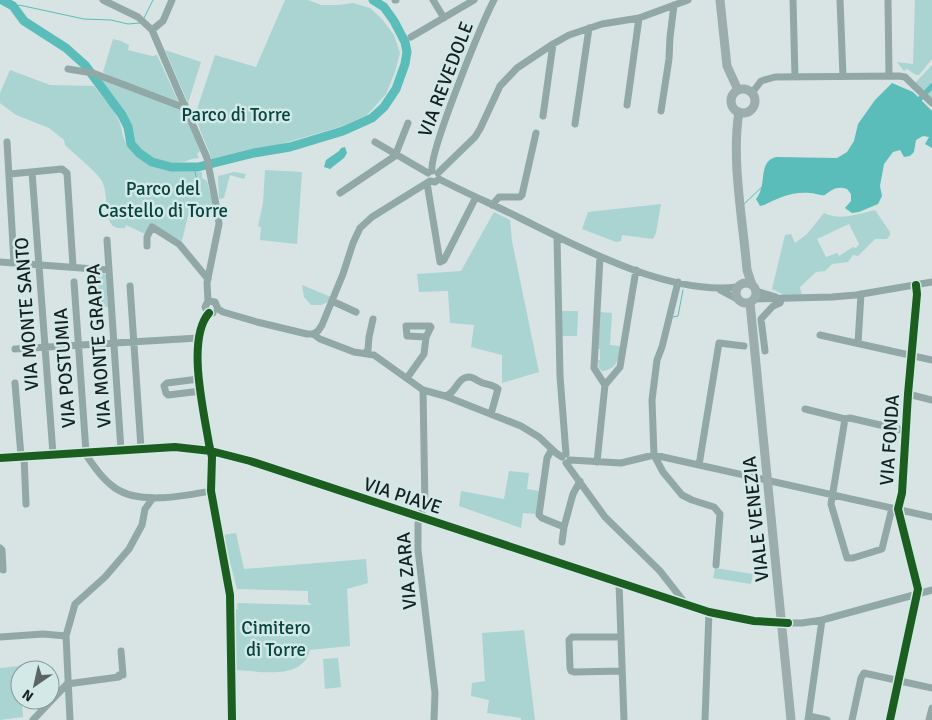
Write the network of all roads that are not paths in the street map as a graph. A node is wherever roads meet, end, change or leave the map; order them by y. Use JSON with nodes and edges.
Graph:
{"nodes":[{"id":1,"x":102,"y":0,"type":"edge"},
{"id":2,"x":172,"y":0,"type":"edge"},
{"id":3,"x":433,"y":0,"type":"edge"},
{"id":4,"x":494,"y":0,"type":"edge"},
{"id":5,"x":688,"y":0,"type":"edge"},
{"id":6,"x":720,"y":0,"type":"edge"},
{"id":7,"x":793,"y":0,"type":"edge"},
{"id":8,"x":840,"y":0,"type":"edge"},
{"id":9,"x":888,"y":0,"type":"edge"},
{"id":10,"x":472,"y":1,"type":"edge"},
{"id":11,"x":674,"y":5,"type":"junction"},
{"id":12,"x":444,"y":18,"type":"junction"},
{"id":13,"x":639,"y":18,"type":"junction"},
{"id":14,"x":589,"y":28,"type":"junction"},
{"id":15,"x":152,"y":30,"type":"junction"},
{"id":16,"x":411,"y":37,"type":"dead end"},
{"id":17,"x":553,"y":44,"type":"junction"},
{"id":18,"x":68,"y":69,"type":"dead end"},
{"id":19,"x":842,"y":76,"type":"junction"},
{"id":20,"x":889,"y":76,"type":"junction"},
{"id":21,"x":795,"y":77,"type":"junction"},
{"id":22,"x":738,"y":90,"type":"junction"},
{"id":23,"x":752,"y":93,"type":"junction"},
{"id":24,"x":932,"y":104,"type":"edge"},
{"id":25,"x":185,"y":105,"type":"junction"},
{"id":26,"x":627,"y":106,"type":"dead end"},
{"id":27,"x":661,"y":111,"type":"dead end"},
{"id":28,"x":739,"y":112,"type":"junction"},
{"id":29,"x":543,"y":116,"type":"dead end"},
{"id":30,"x":408,"y":122,"type":"dead end"},
{"id":31,"x":575,"y":124,"type":"dead end"},
{"id":32,"x":536,"y":133,"type":"dead end"},
{"id":33,"x":7,"y":142,"type":"dead end"},
{"id":34,"x":375,"y":142,"type":"dead end"},
{"id":35,"x":396,"y":154,"type":"junction"},
{"id":36,"x":32,"y":172,"type":"junction"},
{"id":37,"x":10,"y":174,"type":"junction"},
{"id":38,"x":434,"y":174,"type":"junction"},
{"id":39,"x":429,"y":182,"type":"junction"},
{"id":40,"x":340,"y":193,"type":"dead end"},
{"id":41,"x":476,"y":197,"type":"junction"},
{"id":42,"x":492,"y":205,"type":"junction"},
{"id":43,"x":557,"y":237,"type":"junction"},
{"id":44,"x":107,"y":240,"type":"dead end"},
{"id":45,"x":147,"y":246,"type":"dead end"},
{"id":46,"x":600,"y":257,"type":"junction"},
{"id":47,"x":0,"y":262,"type":"edge"},
{"id":48,"x":14,"y":263,"type":"junction"},
{"id":49,"x":39,"y":264,"type":"junction"},
{"id":50,"x":73,"y":266,"type":"junction"},
{"id":51,"x":108,"y":270,"type":"junction"},
{"id":52,"x":636,"y":270,"type":"junction"},
{"id":53,"x":748,"y":270,"type":"junction"},
{"id":54,"x":208,"y":279,"type":"junction"},
{"id":55,"x":74,"y":282,"type":"dead end"},
{"id":56,"x":678,"y":282,"type":"junction"},
{"id":57,"x":932,"y":282,"type":"edge"},
{"id":58,"x":916,"y":285,"type":"junction"},
{"id":59,"x":130,"y":286,"type":"dead end"},
{"id":60,"x":739,"y":286,"type":"junction"},
{"id":61,"x":720,"y":290,"type":"junction"},
{"id":62,"x":861,"y":294,"type":"junction"},
{"id":63,"x":749,"y":297,"type":"junction"},
{"id":64,"x":780,"y":298,"type":"junction"},
{"id":65,"x":208,"y":301,"type":"junction"},
{"id":66,"x":332,"y":301,"type":"junction"},
{"id":67,"x":218,"y":309,"type":"junction"},
{"id":68,"x":356,"y":312,"type":"dead end"},
{"id":69,"x":209,"y":313,"type":"junction"},
{"id":70,"x":374,"y":319,"type":"dead end"},
{"id":71,"x":313,"y":334,"type":"junction"},
{"id":72,"x":820,"y":335,"type":"dead end"},
{"id":73,"x":426,"y":337,"type":"dead end"},
{"id":74,"x":198,"y":338,"type":"junction"},
{"id":75,"x":134,"y":342,"type":"junction"},
{"id":76,"x":114,"y":343,"type":"junction"},
{"id":77,"x":858,"y":343,"type":"junction"},
{"id":78,"x":79,"y":345,"type":"junction"},
{"id":79,"x":744,"y":346,"type":"dead end"},
{"id":80,"x":45,"y":347,"type":"junction"},
{"id":81,"x":15,"y":349,"type":"dead end"},
{"id":82,"x":765,"y":352,"type":"dead end"},
{"id":83,"x":365,"y":353,"type":"junction"},
{"id":84,"x":911,"y":355,"type":"junction"},
{"id":85,"x":932,"y":360,"type":"edge"},
{"id":86,"x":199,"y":378,"type":"junction"},
{"id":87,"x":407,"y":378,"type":"junction"},
{"id":88,"x":15,"y":383,"type":"dead end"},
{"id":89,"x":605,"y":385,"type":"junction"},
{"id":90,"x":423,"y":390,"type":"junction"},
{"id":91,"x":201,"y":391,"type":"junction"},
{"id":92,"x":908,"y":394,"type":"junction"},
{"id":93,"x":445,"y":396,"type":"junction"},
{"id":94,"x":932,"y":400,"type":"edge"},
{"id":95,"x":806,"y":409,"type":"dead end"},
{"id":96,"x":491,"y":414,"type":"junction"},
{"id":97,"x":845,"y":419,"type":"junction"},
{"id":98,"x":906,"y":431,"type":"junction"},
{"id":99,"x":141,"y":448,"type":"junction"},
{"id":100,"x":552,"y":449,"type":"junction"},
{"id":101,"x":121,"y":450,"type":"junction"},
{"id":102,"x":211,"y":451,"type":"junction"},
{"id":103,"x":85,"y":452,"type":"junction"},
{"id":104,"x":53,"y":454,"type":"junction"},
{"id":105,"x":654,"y":455,"type":"junction"},
{"id":106,"x":22,"y":456,"type":"junction"},
{"id":107,"x":0,"y":458,"type":"edge"},
{"id":108,"x":566,"y":458,"type":"junction"},
{"id":109,"x":598,"y":462,"type":"junction"},
{"id":110,"x":699,"y":466,"type":"junction"},
{"id":111,"x":580,"y":481,"type":"junction"},
{"id":112,"x":211,"y":491,"type":"junction"},
{"id":113,"x":832,"y":495,"type":"junction"},
{"id":114,"x":153,"y":498,"type":"junction"},
{"id":115,"x":26,"y":504,"type":"dead end"},
{"id":116,"x":895,"y":508,"type":"junction"},
{"id":117,"x":419,"y":517,"type":"junction"},
{"id":118,"x":932,"y":517,"type":"edge"},
{"id":119,"x":564,"y":527,"type":"junction"},
{"id":120,"x":562,"y":542,"type":"dead end"},
{"id":121,"x":0,"y":548,"type":"edge"},
{"id":122,"x":716,"y":565,"type":"dead end"},
{"id":123,"x":3,"y":570,"type":"dead end"},
{"id":124,"x":619,"y":583,"type":"junction"},
{"id":125,"x":932,"y":590,"type":"edge"},
{"id":126,"x":916,"y":594,"type":"junction"},
{"id":127,"x":687,"y":605,"type":"junction"},
{"id":128,"x":708,"y":612,"type":"junction"},
{"id":129,"x":822,"y":620,"type":"junction"},
{"id":130,"x":785,"y":627,"type":"junction"},
{"id":131,"x":66,"y":636,"type":"junction"},
{"id":132,"x":0,"y":637,"type":"edge"},
{"id":133,"x":621,"y":637,"type":"junction"},
{"id":134,"x":121,"y":651,"type":"dead end"},
{"id":135,"x":622,"y":671,"type":"junction"},
{"id":136,"x":898,"y":680,"type":"junction"},
{"id":137,"x":67,"y":684,"type":"junction"},
{"id":138,"x":932,"y":688,"type":"edge"},
{"id":139,"x":932,"y":708,"type":"edge"},
{"id":140,"x":808,"y":718,"type":"edge"},
{"id":141,"x":33,"y":720,"type":"edge"},
{"id":142,"x":70,"y":720,"type":"edge"},
{"id":143,"x":232,"y":720,"type":"edge"},
{"id":144,"x":434,"y":720,"type":"edge"},
{"id":145,"x":624,"y":720,"type":"edge"},
{"id":146,"x":705,"y":720,"type":"edge"},
{"id":147,"x":791,"y":720,"type":"edge"},
{"id":148,"x":827,"y":720,"type":"edge"},
{"id":149,"x":852,"y":720,"type":"edge"},
{"id":150,"x":890,"y":720,"type":"edge"},
{"id":151,"x":929,"y":720,"type":"edge"}],
"edges":[{"from":1,"to":15,"type":"street"},
{"from":2,"to":15,"type":"street"},
{"from":3,"to":12,"type":"street"},
{"from":4,"to":38,"type":"street","name":"VIA REVEDOLE"},
{"from":5,"to":11,"type":"street"},
{"from":6,"to":22,"type":"main road"},
{"from":7,"to":21,"type":"street"},
{"from":8,"to":19,"type":"street"},
{"from":9,"to":20,"type":"street"},
{"from":10,"to":12,"type":"street"},
{"from":11,"to":13,"type":"street"},
{"from":11,"to":27,"type":"street"},
{"from":12,"to":16,"type":"street"},
{"from":13,"to":14,"type":"street"},
{"from":13,"to":26,"type":"street"},
{"from":14,"to":17,"type":"street"},
{"from":14,"to":31,"type":"street"},
{"from":15,"to":25,"type":"street"},
{"from":17,"to":29,"type":"street"},
{"from":17,"to":38,"type":"street"},
{"from":18,"to":25,"type":"street"},
{"from":19,"to":20,"type":"street"},
{"from":19,"to":21,"type":"street"},
{"from":20,"to":24,"type":"street"},
{"from":21,"to":23,"type":"street"},
{"from":22,"to":23,"type":"main road"},
{"from":22,"to":28,"type":"main road"},
{"from":23,"to":28,"type":"main road"},
{"from":25,"to":54,"type":"street"},
{"from":28,"to":53,"type":"main road"},
{"from":30,"to":35,"type":"street"},
{"from":32,"to":42,"type":"street"},
{"from":33,"to":37,"type":"street"},
{"from":34,"to":35,"type":"street"},
{"from":35,"to":38,"type":"street"},
{"from":35,"to":40,"type":"street"},
{"from":36,"to":37,"type":"street"},
{"from":36,"to":49,"type":"street","name":"VIA MONTE SANTO"},
{"from":36,"to":50,"type":"street"},
{"from":37,"to":48,"type":"street"},
{"from":38,"to":39,"type":"street"},
{"from":38,"to":41,"type":"street"},
{"from":39,"to":41,"type":"street"},
{"from":39,"to":66,"type":"street"},
{"from":41,"to":42,"type":"street"},
{"from":42,"to":43,"type":"street"},
{"from":43,"to":46,"type":"street"},
{"from":43,"to":108,"type":"street"},
{"from":44,"to":51,"type":"street","name":"VIA MONTE GRAPPA"},
{"from":45,"to":54,"type":"street"},
{"from":46,"to":52,"type":"street"},
{"from":46,"to":89,"type":"street"},
{"from":47,"to":48,"type":"street"},
{"from":48,"to":49,"type":"street"},
{"from":49,"to":50,"type":"street"},
{"from":49,"to":80,"type":"street","name":"VIA MONTE SANTO"},
{"from":50,"to":51,"type":"street"},
{"from":51,"to":76,"type":"street","name":"VIA MONTE GRAPPA"},
{"from":52,"to":56,"type":"street"},
{"from":52,"to":89,"type":"street"},
{"from":53,"to":60,"type":"main road"},
{"from":53,"to":63,"type":"main road"},
{"from":54,"to":65,"type":"street"},
{"from":55,"to":78,"type":"street","name":"VIA POSTUMIA"},
{"from":56,"to":61,"type":"street"},
{"from":56,"to":105,"type":"street"},
{"from":57,"to":58,"type":"street"},
{"from":58,"to":62,"type":"street"},
{"from":58,"to":84,"type":"street","name":"VIA FONDA"},
{"from":59,"to":75,"type":"street"},
{"from":60,"to":61,"type":"street"},
{"from":60,"to":63,"type":"main road"},
{"from":60,"to":63,"type":"main road"},
{"from":61,"to":63,"type":"street"},
{"from":62,"to":64,"type":"street"},
{"from":62,"to":77,"type":"street"},
{"from":63,"to":64,"type":"street"},
{"from":63,"to":130,"type":"main road","name":"VIALE VENEZIA"},
{"from":64,"to":82,"type":"street"},
{"from":65,"to":67,"type":"street"},
{"from":65,"to":69,"type":"street"},
{"from":66,"to":68,"type":"street"},
{"from":66,"to":71,"type":"street"},
{"from":67,"to":69,"type":"street"},
{"from":67,"to":71,"type":"street"},
{"from":69,"to":74,"type":"street"},
{"from":70,"to":83,"type":"street"},
{"from":71,"to":83,"type":"street"},
{"from":72,"to":77,"type":"street"},
{"from":73,"to":87,"type":"street"},
{"from":74,"to":75,"type":"street"},
{"from":74,"to":86,"type":"street"},
{"from":75,"to":76,"type":"street"},
{"from":75,"to":99,"type":"street"},
{"from":76,"to":78,"type":"street"},
{"from":76,"to":101,"type":"street","name":"VIA MONTE GRAPPA"},
{"from":77,"to":84,"type":"street"},
{"from":78,"to":80,"type":"street"},
{"from":78,"to":103,"type":"street","name":"VIA POSTUMIA"},
{"from":79,"to":110,"type":"street"},
{"from":80,"to":81,"type":"street"},
{"from":80,"to":104,"type":"street","name":"VIA MONTE SANTO"},
{"from":83,"to":87,"type":"street"},
{"from":84,"to":85,"type":"street"},
{"from":84,"to":92,"type":"street","name":"VIA FONDA"},
{"from":86,"to":91,"type":"street"},
{"from":86,"to":91,"type":"street"},
{"from":87,"to":90,"type":"street"},
{"from":88,"to":106,"type":"street"},
{"from":89,"to":109,"type":"street"},
{"from":90,"to":93,"type":"street"},
{"from":90,"to":117,"type":"street","name":"VIA ZARA"},
{"from":91,"to":102,"type":"street"},
{"from":92,"to":94,"type":"street"},
{"from":92,"to":98,"type":"street","name":"VIA FONDA"},
{"from":93,"to":96,"type":"street"},
{"from":93,"to":96,"type":"street"},
{"from":95,"to":97,"type":"street"},
{"from":96,"to":100,"type":"street"},
{"from":97,"to":98,"type":"street"},
{"from":97,"to":113,"type":"street"},
{"from":98,"to":116,"type":"street","name":"VIA FONDA"},
{"from":99,"to":101,"type":"street","name":"VIA PIAVE"},
{"from":99,"to":102,"type":"street","name":"VIA PIAVE"},
{"from":100,"to":108,"type":"street"},
{"from":100,"to":119,"type":"street"},
{"from":101,"to":103,"type":"street","name":"VIA PIAVE"},
{"from":102,"to":112,"type":"street"},
{"from":102,"to":117,"type":"street","name":"VIA PIAVE"},
{"from":103,"to":104,"type":"street","name":"VIA PIAVE"},
{"from":103,"to":114,"type":"street"},
{"from":104,"to":106,"type":"street","name":"VIA PIAVE"},
{"from":105,"to":109,"type":"street"},
{"from":105,"to":110,"type":"street"},
{"from":105,"to":122,"type":"street"},
{"from":106,"to":107,"type":"street","name":"VIA PIAVE"},
{"from":106,"to":115,"type":"street"},
{"from":108,"to":109,"type":"street"},
{"from":108,"to":111,"type":"street"},
{"from":110,"to":113,"type":"street"},
{"from":111,"to":119,"type":"street"},
{"from":111,"to":127,"type":"street"},
{"from":112,"to":114,"type":"street"},
{"from":112,"to":143,"type":"street"},
{"from":113,"to":116,"type":"street"},
{"from":113,"to":116,"type":"street"},
{"from":114,"to":131,"type":"street"},
{"from":116,"to":118,"type":"street"},
{"from":116,"to":126,"type":"street","name":"VIA FONDA"},
{"from":117,"to":124,"type":"street","name":"VIA PIAVE"},
{"from":117,"to":144,"type":"street","name":"VIA ZARA"},
{"from":119,"to":120,"type":"street"},
{"from":121,"to":123,"type":"street"},
{"from":124,"to":127,"type":"street","name":"VIA PIAVE"},
{"from":124,"to":133,"type":"street"},
{"from":125,"to":126,"type":"street","name":"VIA PIAVE"},
{"from":126,"to":129,"type":"street","name":"VIA PIAVE"},
{"from":126,"to":136,"type":"street","name":"VIA FONDA"},
{"from":127,"to":128,"type":"street","name":"VIA PIAVE"},
{"from":128,"to":130,"type":"street","name":"VIA PIAVE"},
{"from":128,"to":146,"type":"street"},
{"from":129,"to":130,"type":"street","name":"VIA PIAVE"},
{"from":129,"to":140,"type":"street"},
{"from":130,"to":147,"type":"main road","name":"VIALE VENEZIA"},
{"from":131,"to":132,"type":"street"},
{"from":131,"to":137,"type":"street"},
{"from":133,"to":135,"type":"street"},
{"from":133,"to":135,"type":"street"},
{"from":134,"to":137,"type":"street"},
{"from":135,"to":145,"type":"street"},
{"from":136,"to":138,"type":"street"},
{"from":136,"to":149,"type":"street"},
{"from":136,"to":150,"type":"street","name":"VIA FONDA"},
{"from":137,"to":141,"type":"street"},
{"from":137,"to":142,"type":"street"},
{"from":139,"to":151,"type":"street"},
{"from":140,"to":148,"type":"street"}]}
